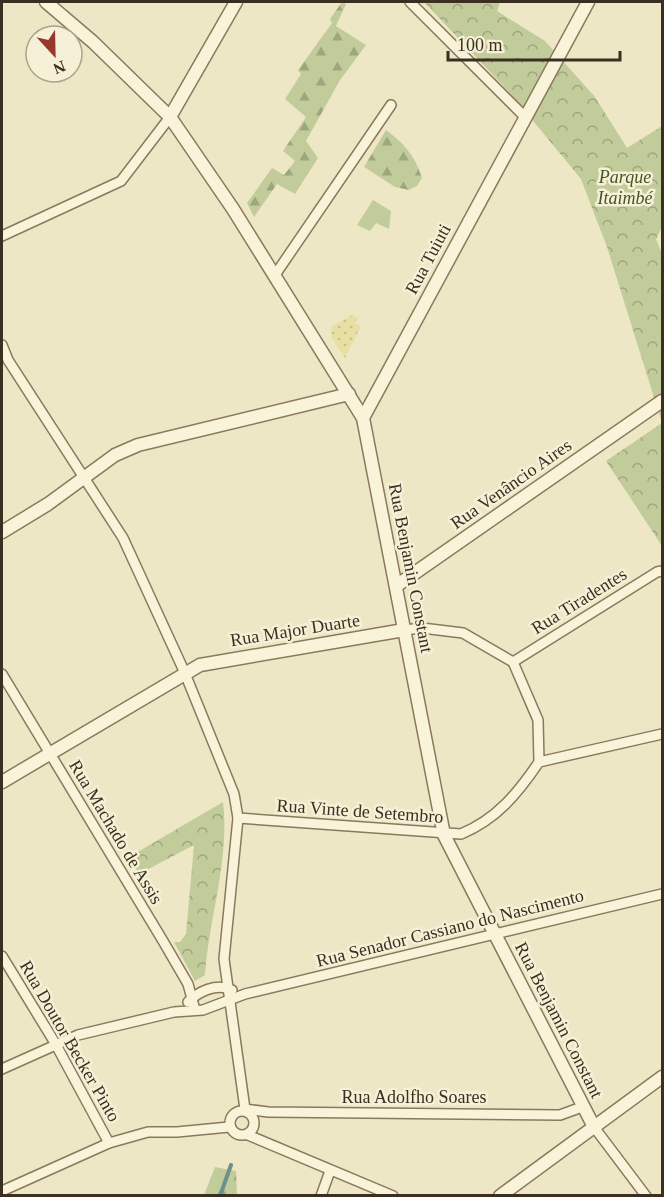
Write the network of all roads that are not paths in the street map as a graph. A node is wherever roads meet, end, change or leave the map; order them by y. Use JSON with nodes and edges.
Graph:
{"nodes":[{"id":1,"x":46,"y":2,"type":"edge"},
{"id":2,"x":236,"y":2,"type":"edge"},
{"id":3,"x":410,"y":2,"type":"edge"},
{"id":4,"x":588,"y":2,"type":"edge"},
{"id":5,"x":391,"y":105,"type":"dead end"},
{"id":6,"x":170,"y":117,"type":"junction"},
{"id":7,"x":525,"y":117,"type":"junction"},
{"id":8,"x":2,"y":236,"type":"edge"},
{"id":9,"x":274,"y":275,"type":"junction"},
{"id":10,"x":2,"y":345,"type":"edge"},
{"id":11,"x":5,"y":362,"type":"edge"},
{"id":12,"x":349,"y":394,"type":"junction"},
{"id":13,"x":663,"y":401,"type":"edge"},
{"id":14,"x":363,"y":418,"type":"junction"},
{"id":15,"x":84,"y":478,"type":"junction"},
{"id":16,"x":2,"y":532,"type":"edge"},
{"id":17,"x":663,"y":571,"type":"edge"},
{"id":18,"x":396,"y":586,"type":"junction"},
{"id":19,"x":404,"y":630,"type":"junction"},
{"id":20,"x":513,"y":662,"type":"junction"},
{"id":21,"x":184,"y":671,"type":"junction"},
{"id":22,"x":2,"y":675,"type":"edge"},
{"id":23,"x":663,"y":734,"type":"edge"},
{"id":24,"x":49,"y":753,"type":"junction"},
{"id":25,"x":539,"y":762,"type":"junction"},
{"id":26,"x":2,"y":782,"type":"edge"},
{"id":27,"x":238,"y":818,"type":"junction"},
{"id":28,"x":444,"y":835,"type":"junction"},
{"id":29,"x":663,"y":894,"type":"edge"},
{"id":30,"x":495,"y":935,"type":"junction"},
{"id":31,"x":2,"y":956,"type":"edge"},
{"id":32,"x":188,"y":984,"type":"junction"},
{"id":33,"x":230,"y":988,"type":"junction"},
{"id":34,"x":201,"y":992,"type":"junction"},
{"id":35,"x":245,"y":994,"type":"junction"},
{"id":36,"x":191,"y":999,"type":"junction"},
{"id":37,"x":231,"y":1000,"type":"junction"},
{"id":38,"x":217,"y":1007,"type":"junction"},
{"id":39,"x":195,"y":1010,"type":"junction"},
{"id":40,"x":174,"y":1012,"type":"junction"},
{"id":41,"x":231,"y":1020,"type":"junction"},
{"id":42,"x":55,"y":1043,"type":"junction"},
{"id":43,"x":2,"y":1069,"type":"edge"},
{"id":44,"x":663,"y":1077,"type":"edge"},
{"id":45,"x":582,"y":1107,"type":"junction"},
{"id":46,"x":252,"y":1112,"type":"junction"},
{"id":47,"x":229,"y":1127,"type":"junction"},
{"id":48,"x":594,"y":1127,"type":"junction"},
{"id":49,"x":248,"y":1135,"type":"junction"},
{"id":50,"x":109,"y":1143,"type":"junction"},
{"id":51,"x":330,"y":1171,"type":"junction"},
{"id":52,"x":2,"y":1191,"type":"edge"},
{"id":53,"x":321,"y":1196,"type":"edge"},
{"id":54,"x":393,"y":1196,"type":"edge"},
{"id":55,"x":500,"y":1196,"type":"edge"},
{"id":56,"x":646,"y":1196,"type":"edge"}],
"edges":[{"from":1,"to":6,"type":"street","name":"Rua Benjamin Constant"},
{"from":2,"to":6,"type":"street"},
{"from":3,"to":7,"type":"street"},
{"from":4,"to":7,"type":"street","name":"Rua Tuiuti"},
{"from":5,"to":9,"type":"street"},
{"from":6,"to":8,"type":"street"},
{"from":6,"to":9,"type":"street","name":"Rua Benjamin Constant"},
{"from":7,"to":14,"type":"street","name":"Rua Tuiuti"},
{"from":9,"to":12,"type":"street","name":"Rua Benjamin Constant"},
{"from":10,"to":11,"type":"street"},
{"from":11,"to":15,"type":"street"},
{"from":12,"to":14,"type":"street","name":"Rua Benjamin Constant"},
{"from":12,"to":15,"type":"street"},
{"from":13,"to":18,"type":"street","name":"Rua Venâncio Aires"},
{"from":14,"to":18,"type":"street","name":"Rua Benjamin Constant"},
{"from":15,"to":16,"type":"street"},
{"from":15,"to":21,"type":"street"},
{"from":17,"to":20,"type":"street","name":"Rua Tiradentes"},
{"from":18,"to":19,"type":"street","name":"Rua Benjamin Constant"},
{"from":19,"to":20,"type":"street","name":"Rua Major Duarte"},
{"from":19,"to":21,"type":"street","name":"Rua Major Duarte"},
{"from":19,"to":28,"type":"street","name":"Rua Benjamin Constant"},
{"from":20,"to":25,"type":"street"},
{"from":21,"to":24,"type":"street","name":"Rua Major Duarte"},
{"from":21,"to":27,"type":"street"},
{"from":22,"to":24,"type":"street","name":"Rua Machado de Assis"},
{"from":23,"to":25,"type":"street"},
{"from":24,"to":26,"type":"street","name":"Rua Major Duarte"},
{"from":24,"to":32,"type":"street","name":"Rua Machado de Assis"},
{"from":25,"to":28,"type":"street","name":"Rua Vinte de Setembro"},
{"from":27,"to":28,"type":"street","name":"Rua Vinte de Setembro"},
{"from":27,"to":33,"type":"street"},
{"from":28,"to":30,"type":"street","name":"Rua Benjamin Constant"},
{"from":29,"to":30,"type":"street","name":"Rua Senador Cassiano do Nascimento"},
{"from":30,"to":35,"type":"street","name":"Rua Senador Cassiano do Nascimento"},
{"from":30,"to":45,"type":"street","name":"Rua Benjamin Constant"},
{"from":31,"to":42,"type":"street","name":"Rua Doutor Becker Pinto"},
{"from":32,"to":34,"type":"street"},
{"from":32,"to":36,"type":"street","name":"Rua Machado de Assis"},
{"from":33,"to":34,"type":"street","name":"Rua Senador Cassiano do Nascimento"},
{"from":33,"to":35,"type":"street","name":"Rua Senador Cassiano do Nascimento"},
{"from":33,"to":37,"type":"street"},
{"from":34,"to":36,"type":"street","name":"Rua Senador Cassiano do Nascimento"},
{"from":35,"to":37,"type":"street","name":"Rua Senador Cassiano do Nascimento"},
{"from":36,"to":39,"type":"street","name":"Rua Machado de Assis"},
{"from":36,"to":40,"type":"street","name":"Rua Senador Cassiano do Nascimento"},
{"from":37,"to":38,"type":"street","name":"Rua Senador Cassiano do Nascimento"},
{"from":37,"to":41,"type":"street"},
{"from":38,"to":39,"type":"street","name":"Rua Senador Cassiano do Nascimento"},
{"from":38,"to":41,"type":"street"},
{"from":39,"to":40,"type":"street","name":"Rua Senador Cassiano do Nascimento"},
{"from":40,"to":42,"type":"street","name":"Rua Senador Cassiano do Nascimento"},
{"from":41,"to":46,"type":"street"},
{"from":42,"to":43,"type":"street","name":"Rua Senador Cassiano do Nascimento"},
{"from":42,"to":50,"type":"street","name":"Rua Doutor Becker Pinto"},
{"from":44,"to":48,"type":"street"},
{"from":45,"to":46,"type":"street","name":"Rua Adolfho Soares"},
{"from":45,"to":48,"type":"street","name":"Rua Benjamin Constant"},
{"from":46,"to":47,"type":"street"},
{"from":46,"to":49,"type":"street"},
{"from":47,"to":49,"type":"street"},
{"from":47,"to":50,"type":"street"},
{"from":48,"to":55,"type":"street"},
{"from":48,"to":56,"type":"street","name":"Rua Benjamin Constant"},
{"from":49,"to":51,"type":"street"},
{"from":50,"to":52,"type":"street"},
{"from":51,"to":53,"type":"street"},
{"from":51,"to":54,"type":"street"}]}
